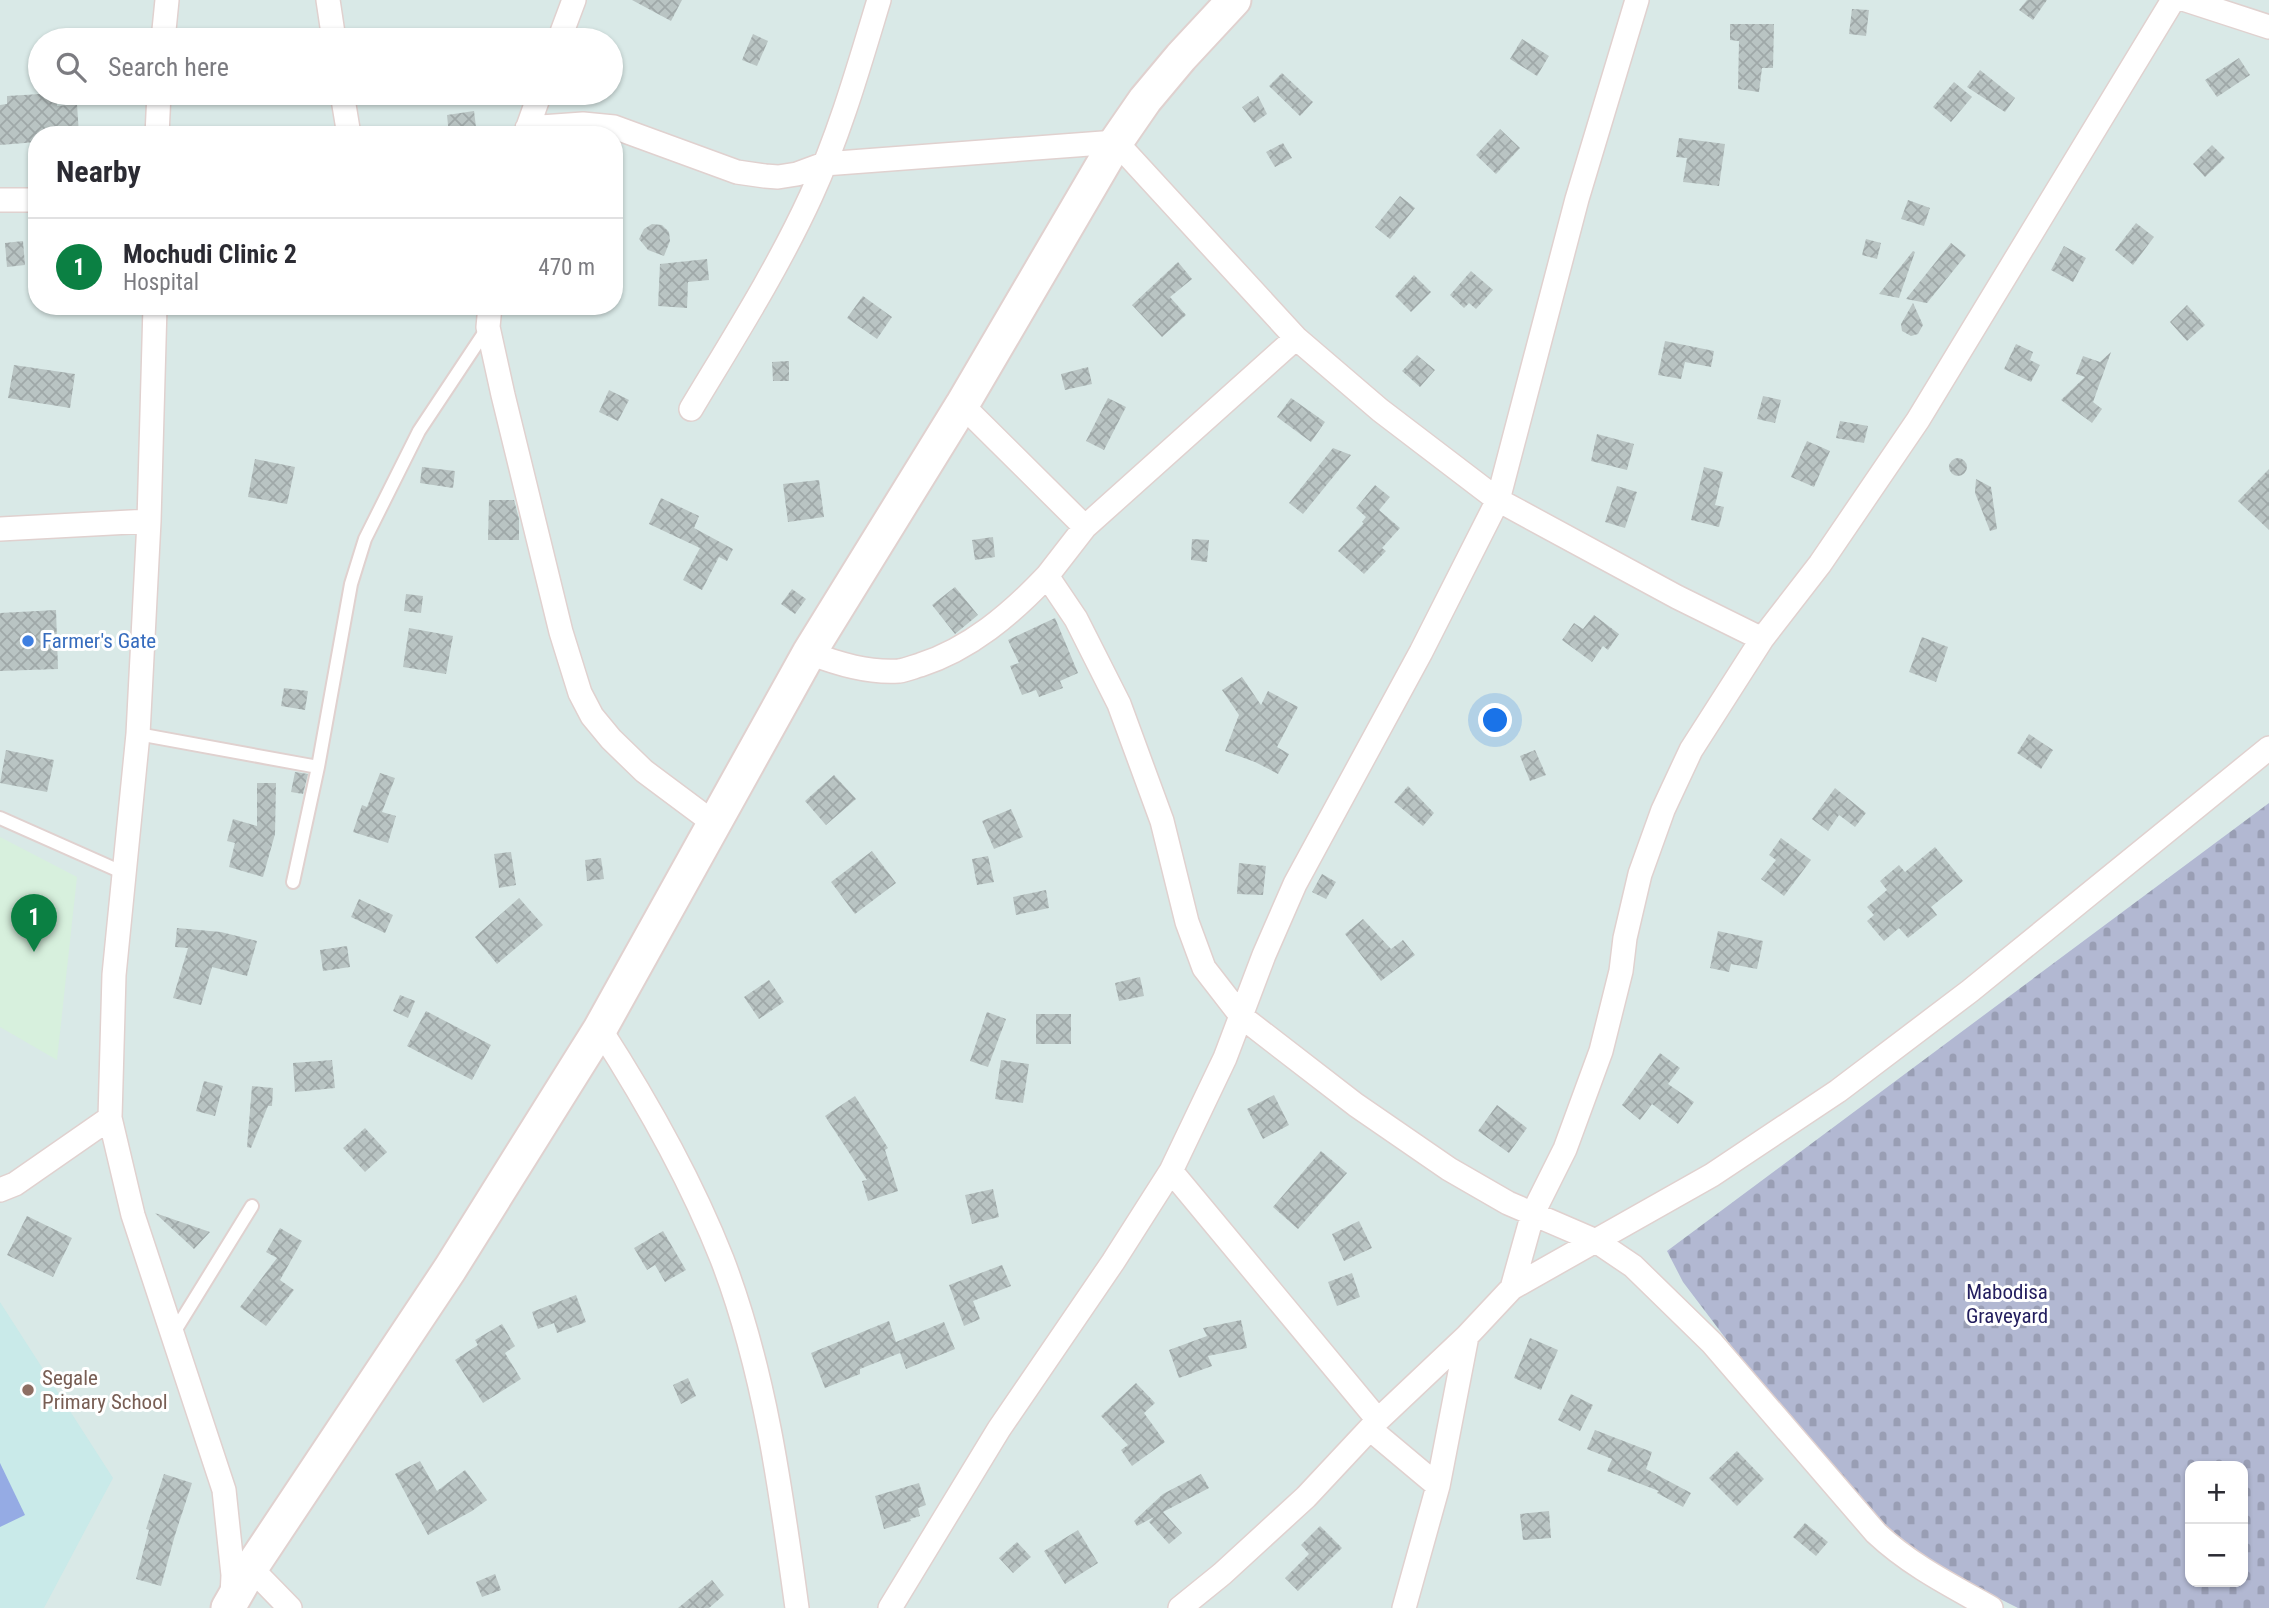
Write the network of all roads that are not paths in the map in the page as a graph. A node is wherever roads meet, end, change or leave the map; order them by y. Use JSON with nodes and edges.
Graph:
{"nodes":[{"id":1,"x":167,"y":0,"type":"edge"},
{"id":2,"x":328,"y":0,"type":"edge"},
{"id":3,"x":574,"y":0,"type":"edge"},
{"id":4,"x":879,"y":0,"type":"edge"},
{"id":5,"x":1234,"y":0,"type":"edge"},
{"id":6,"x":1637,"y":0,"type":"edge"},
{"id":7,"x":2173,"y":0,"type":"edge"},
{"id":8,"x":2186,"y":0,"type":"edge"},
{"id":9,"x":2269,"y":27,"type":"edge"},
{"id":10,"x":164,"y":28,"type":"edge"},
{"id":11,"x":332,"y":28,"type":"edge"},
{"id":12,"x":564,"y":28,"type":"edge"},
{"id":13,"x":159,"y":105,"type":"edge"},
{"id":14,"x":344,"y":105,"type":"edge"},
{"id":15,"x":536,"y":105,"type":"edge"},
{"id":16,"x":158,"y":126,"type":"edge"},
{"id":17,"x":348,"y":126,"type":"edge"},
{"id":18,"x":528,"y":126,"type":"edge"},
{"id":19,"x":567,"y":126,"type":"edge"},
{"id":20,"x":604,"y":126,"type":"edge"},
{"id":21,"x":623,"y":130,"type":"edge"},
{"id":22,"x":1116,"y":142,"type":"junction"},
{"id":23,"x":824,"y":164,"type":"junction"},
{"id":24,"x":0,"y":200,"type":"edge"},
{"id":25,"x":28,"y":200,"type":"edge"},
{"id":26,"x":155,"y":315,"type":"edge"},
{"id":27,"x":489,"y":317,"type":"edge"},
{"id":28,"x":1296,"y":338,"type":"junction"},
{"id":29,"x":962,"y":405,"type":"junction"},
{"id":30,"x":691,"y":409,"type":"dead end"},
{"id":31,"x":1498,"y":500,"type":"junction"},
{"id":32,"x":149,"y":521,"type":"junction"},
{"id":33,"x":1085,"y":527,"type":"junction"},
{"id":34,"x":0,"y":529,"type":"edge"},
{"id":35,"x":1047,"y":576,"type":"junction"},
{"id":36,"x":1762,"y":639,"type":"junction"},
{"id":37,"x":809,"y":653,"type":"junction"},
{"id":38,"x":138,"y":734,"type":"junction"},
{"id":39,"x":2269,"y":748,"type":"edge"},
{"id":40,"x":318,"y":766,"type":"junction"},
{"id":41,"x":0,"y":818,"type":"edge"},
{"id":42,"x":715,"y":824,"type":"junction"},
{"id":43,"x":124,"y":873,"type":"junction"},
{"id":44,"x":293,"y":882,"type":"dead end"},
{"id":45,"x":1242,"y":1017,"type":"junction"},
{"id":46,"x":600,"y":1029,"type":"junction"},
{"id":47,"x":110,"y":1118,"type":"junction"},
{"id":48,"x":1171,"y":1171,"type":"junction"},
{"id":49,"x":0,"y":1190,"type":"edge"},
{"id":50,"x":252,"y":1206,"type":"dead end"},
{"id":51,"x":1533,"y":1213,"type":"junction"},
{"id":52,"x":1596,"y":1241,"type":"junction"},
{"id":53,"x":1512,"y":1288,"type":"junction"},
{"id":54,"x":172,"y":1335,"type":"junction"},
{"id":55,"x":1467,"y":1336,"type":"junction"},
{"id":56,"x":1374,"y":1425,"type":"junction"},
{"id":57,"x":1438,"y":1486,"type":"junction"},
{"id":58,"x":251,"y":1568,"type":"junction"},
{"id":59,"x":230,"y":1604,"type":"edge"},
{"id":60,"x":290,"y":1608,"type":"edge"},
{"id":61,"x":797,"y":1608,"type":"edge"},
{"id":62,"x":890,"y":1608,"type":"edge"},
{"id":63,"x":1180,"y":1608,"type":"edge"},
{"id":64,"x":1404,"y":1608,"type":"edge"},
{"id":65,"x":1991,"y":1608,"type":"edge"}],
"edges":[{"from":1,"to":10,"type":"street"},
{"from":2,"to":11,"type":"street"},
{"from":3,"to":12,"type":"street"},
{"from":4,"to":23,"type":"street"},
{"from":5,"to":22,"type":"street"},
{"from":6,"to":31,"type":"street"},
{"from":7,"to":36,"type":"street"},
{"from":8,"to":9,"type":"street"},
{"from":13,"to":16,"type":"street"},
{"from":14,"to":17,"type":"street"},
{"from":15,"to":18,"type":"street"},
{"from":19,"to":20,"type":"street"},
{"from":21,"to":23,"type":"street"},
{"from":22,"to":23,"type":"street"},
{"from":22,"to":28,"type":"street"},
{"from":22,"to":29,"type":"street"},
{"from":23,"to":30,"type":"street"},
{"from":24,"to":25,"type":"street"},
{"from":26,"to":32,"type":"street"},
{"from":27,"to":40,"type":"lane"},
{"from":27,"to":42,"type":"street"},
{"from":28,"to":31,"type":"street"},
{"from":28,"to":33,"type":"street"},
{"from":29,"to":33,"type":"street"},
{"from":29,"to":37,"type":"street"},
{"from":31,"to":36,"type":"street"},
{"from":31,"to":45,"type":"street"},
{"from":32,"to":34,"type":"street"},
{"from":32,"to":38,"type":"street"},
{"from":33,"to":35,"type":"street"},
{"from":35,"to":37,"type":"street"},
{"from":35,"to":45,"type":"street"},
{"from":36,"to":51,"type":"street"},
{"from":37,"to":42,"type":"street"},
{"from":38,"to":40,"type":"lane"},
{"from":38,"to":43,"type":"street"},
{"from":39,"to":52,"type":"street"},
{"from":40,"to":44,"type":"lane"},
{"from":41,"to":43,"type":"lane"},
{"from":42,"to":46,"type":"street"},
{"from":43,"to":47,"type":"street"},
{"from":45,"to":48,"type":"street"},
{"from":45,"to":51,"type":"street"},
{"from":46,"to":58,"type":"street"},
{"from":46,"to":61,"type":"street"},
{"from":47,"to":49,"type":"street"},
{"from":47,"to":54,"type":"street"},
{"from":48,"to":56,"type":"street"},
{"from":48,"to":62,"type":"street"},
{"from":50,"to":54,"type":"lane"},
{"from":51,"to":52,"type":"street"},
{"from":51,"to":53,"type":"street"},
{"from":52,"to":53,"type":"street"},
{"from":52,"to":65,"type":"street"},
{"from":53,"to":55,"type":"street"},
{"from":54,"to":59,"type":"street"},
{"from":55,"to":56,"type":"street"},
{"from":55,"to":57,"type":"street"},
{"from":56,"to":57,"type":"street"},
{"from":56,"to":63,"type":"street"},
{"from":57,"to":64,"type":"street"},
{"from":58,"to":59,"type":"street"},
{"from":58,"to":60,"type":"street"}]}
